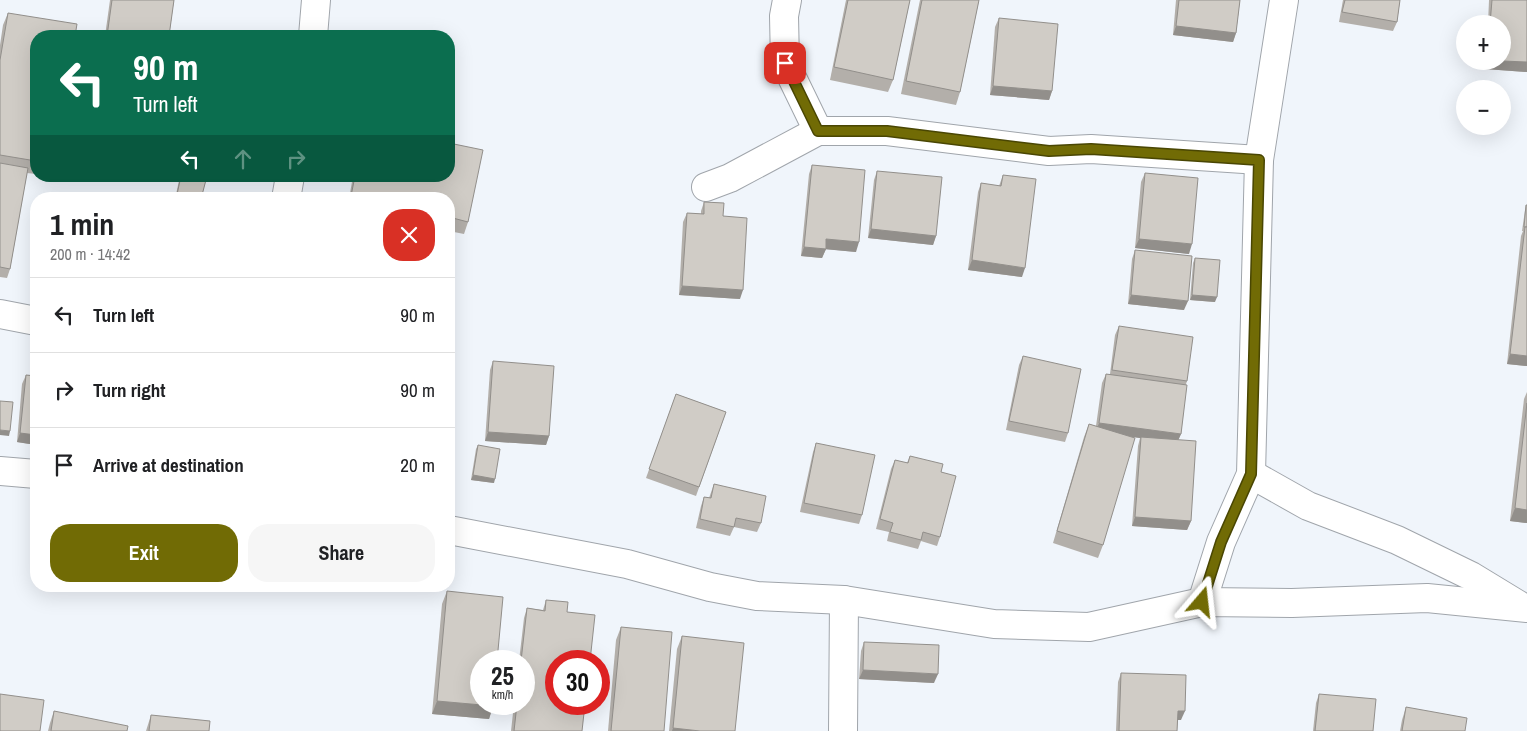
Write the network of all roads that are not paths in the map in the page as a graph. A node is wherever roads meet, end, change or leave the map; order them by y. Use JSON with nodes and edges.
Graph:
{"nodes":[{"id":1,"x":316,"y":0,"type":"edge"},
{"id":2,"x":787,"y":0,"type":"edge"},
{"id":3,"x":1284,"y":0,"type":"edge"},
{"id":4,"x":313,"y":30,"type":"edge"},
{"id":5,"x":818,"y":131,"type":"junction"},
{"id":6,"x":1259,"y":160,"type":"junction"},
{"id":7,"x":706,"y":187,"type":"dead end"},
{"id":8,"x":0,"y":314,"type":"edge"},
{"id":9,"x":30,"y":320,"type":"edge"},
{"id":10,"x":0,"y":471,"type":"edge"},
{"id":11,"x":30,"y":474,"type":"edge"},
{"id":12,"x":1251,"y":474,"type":"junction"},
{"id":13,"x":455,"y":531,"type":"edge"},
{"id":14,"x":844,"y":600,"type":"junction"},
{"id":15,"x":1202,"y":602,"type":"junction"},
{"id":16,"x":1524,"y":608,"type":"edge"},
{"id":17,"x":843,"y":731,"type":"edge"}],
"edges":[{"from":1,"to":4,"type":"street"},
{"from":2,"to":5,"type":"street"},
{"from":3,"to":6,"type":"street"},
{"from":5,"to":6,"type":"street"},
{"from":5,"to":7,"type":"street"},
{"from":6,"to":12,"type":"street"},
{"from":8,"to":9,"type":"street"},
{"from":10,"to":11,"type":"street"},
{"from":12,"to":15,"type":"street"},
{"from":12,"to":16,"type":"street"},
{"from":13,"to":14,"type":"street"},
{"from":14,"to":15,"type":"street"},
{"from":14,"to":17,"type":"street"},
{"from":15,"to":16,"type":"street"}]}
